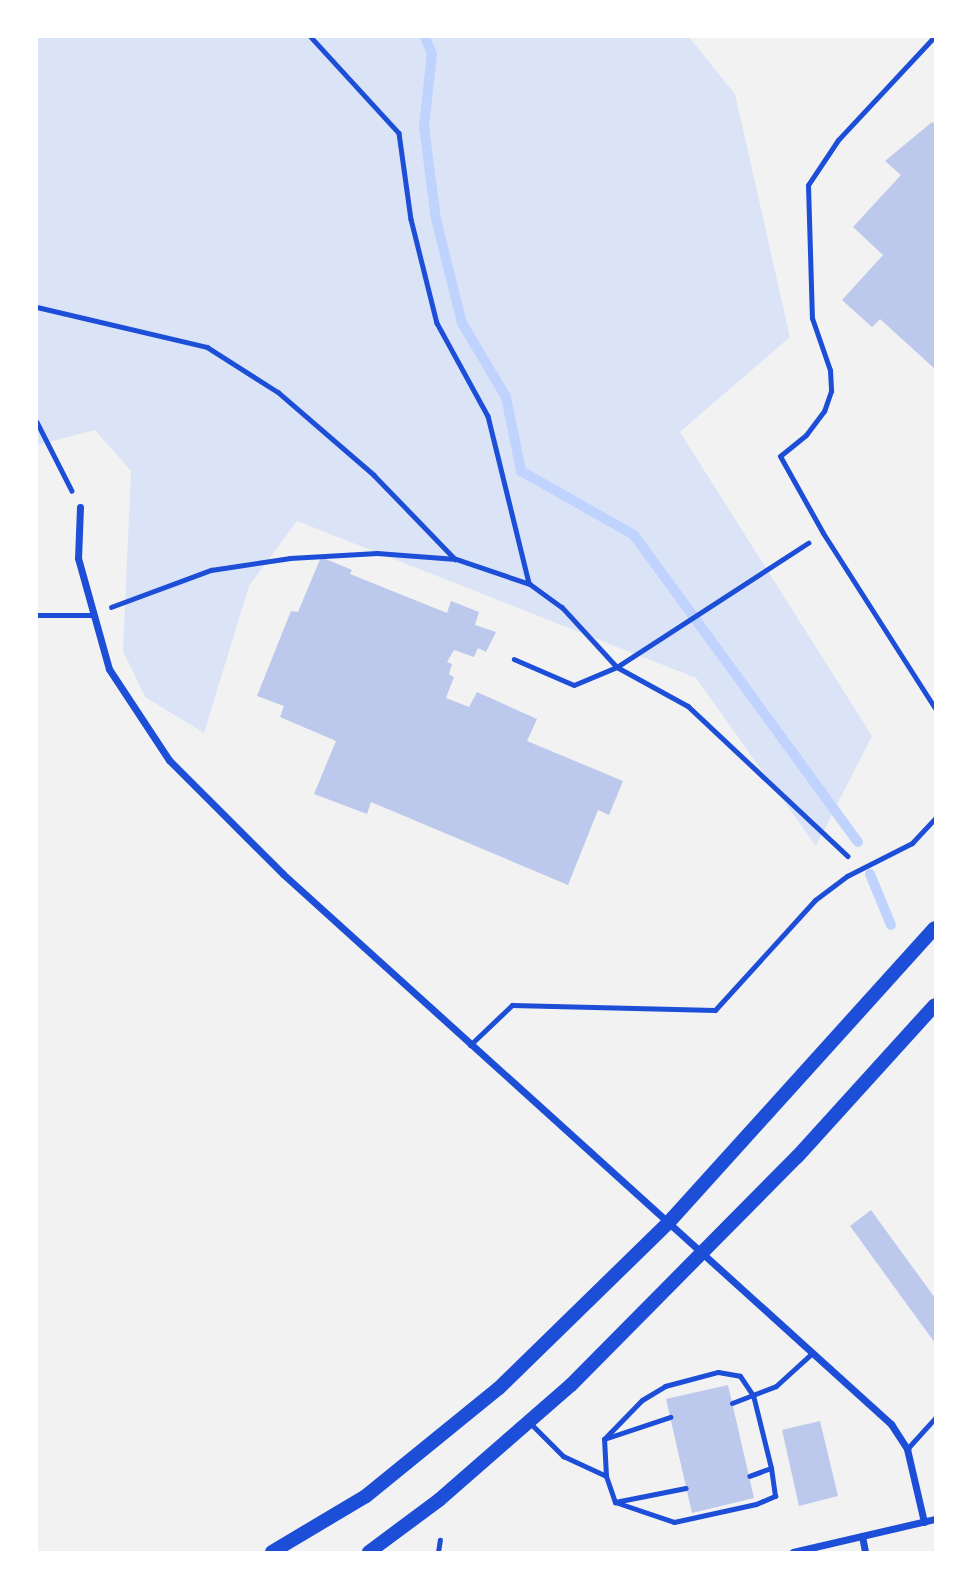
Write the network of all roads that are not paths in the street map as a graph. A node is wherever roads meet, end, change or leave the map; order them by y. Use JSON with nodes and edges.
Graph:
{"nodes":[{"id":1,"x":934,"y":37,"type":"edge"},
{"id":2,"x":80,"y":507,"type":"road end"},
{"id":3,"x":91,"y":614,"type":"junction"},
{"id":4,"x":37,"y":615,"type":"edge"},
{"id":5,"x":935,"y":708,"type":"edge"},
{"id":6,"x":935,"y":818,"type":"edge"},
{"id":7,"x":935,"y":928,"type":"edge"},
{"id":8,"x":935,"y":1005,"type":"edge"},
{"id":9,"x":470,"y":1045,"type":"junction"},
{"id":10,"x":669,"y":1222,"type":"junction"},
{"id":11,"x":702,"y":1253,"type":"junction"},
{"id":12,"x":810,"y":1354,"type":"junction"},
{"id":13,"x":753,"y":1395,"type":"junction"},
{"id":14,"x":732,"y":1403,"type":"dead end"},
{"id":15,"x":670,"y":1417,"type":"dead end"},
{"id":16,"x":935,"y":1418,"type":"edge"},
{"id":17,"x":530,"y":1423,"type":"junction"},
{"id":18,"x":604,"y":1439,"type":"junction"},
{"id":19,"x":907,"y":1449,"type":"junction"},
{"id":20,"x":771,"y":1468,"type":"junction"},
{"id":21,"x":606,"y":1476,"type":"junction"},
{"id":22,"x":748,"y":1476,"type":"dead end"},
{"id":23,"x":685,"y":1488,"type":"dead end"},
{"id":24,"x":615,"y":1502,"type":"junction"},
{"id":25,"x":935,"y":1519,"type":"edge"},
{"id":26,"x":924,"y":1522,"type":"junction"},
{"id":27,"x":862,"y":1536,"type":"junction"},
{"id":28,"x":272,"y":1552,"type":"edge"},
{"id":29,"x":369,"y":1552,"type":"edge"},
{"id":30,"x":793,"y":1552,"type":"edge"},
{"id":31,"x":865,"y":1552,"type":"edge"}],
"edges":[{"from":1,"to":5,"type":"lane"},
{"from":2,"to":3,"type":"street"},
{"from":3,"to":4,"type":"lane"},
{"from":3,"to":9,"type":"street"},
{"from":6,"to":9,"type":"lane"},
{"from":7,"to":10,"type":"main road"},
{"from":8,"to":11,"type":"main road"},
{"from":9,"to":10,"type":"street"},
{"from":10,"to":11,"type":"street"},
{"from":10,"to":28,"type":"main road"},
{"from":11,"to":12,"type":"street"},
{"from":11,"to":17,"type":"main road"},
{"from":12,"to":13,"type":"lane"},
{"from":12,"to":19,"type":"street"},
{"from":13,"to":14,"type":"lane"},
{"from":13,"to":18,"type":"lane"},
{"from":13,"to":20,"type":"lane"},
{"from":15,"to":18,"type":"lane"},
{"from":16,"to":19,"type":"lane"},
{"from":17,"to":21,"type":"lane"},
{"from":17,"to":29,"type":"main road"},
{"from":18,"to":21,"type":"lane"},
{"from":19,"to":26,"type":"street"},
{"from":20,"to":22,"type":"lane"},
{"from":20,"to":24,"type":"lane"},
{"from":21,"to":24,"type":"lane"},
{"from":23,"to":24,"type":"lane"},
{"from":25,"to":26,"type":"street"},
{"from":26,"to":27,"type":"street"},
{"from":27,"to":30,"type":"street"},
{"from":27,"to":31,"type":"street"}]}
